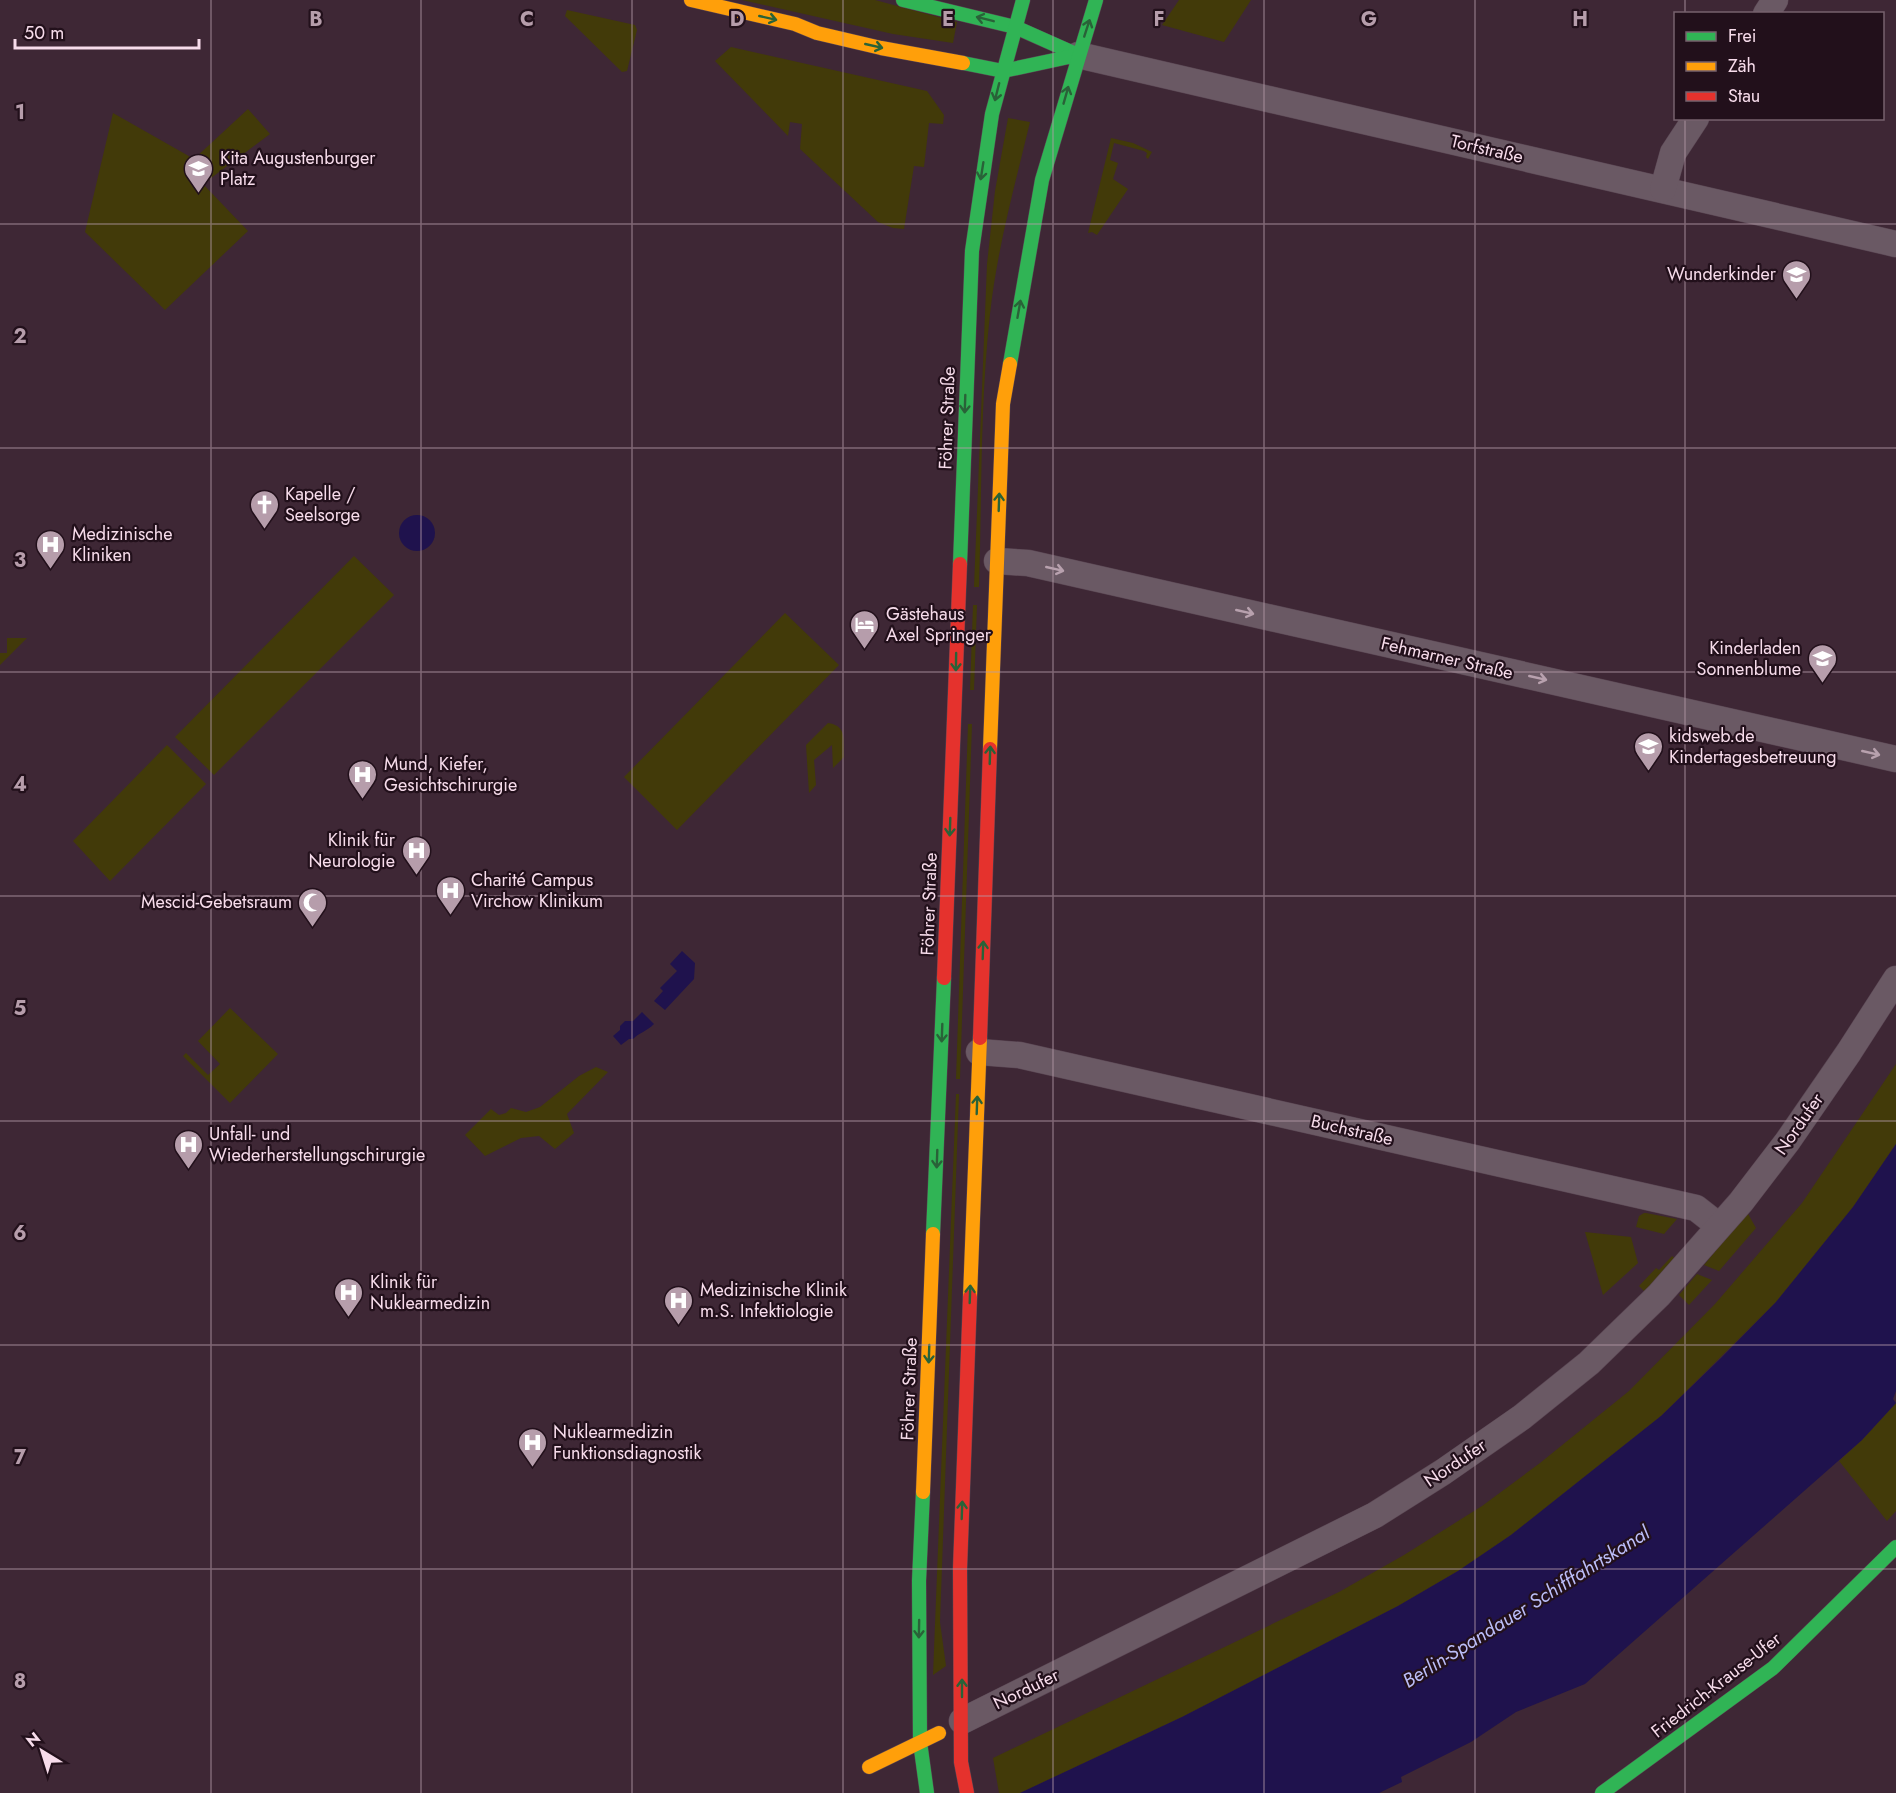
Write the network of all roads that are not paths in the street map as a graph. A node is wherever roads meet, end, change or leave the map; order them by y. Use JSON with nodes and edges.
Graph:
{"nodes":[{"id":1,"x":691,"y":0,"type":"edge"},
{"id":2,"x":903,"y":0,"type":"edge"},
{"id":3,"x":1023,"y":0,"type":"edge"},
{"id":4,"x":1096,"y":0,"type":"edge"},
{"id":5,"x":1015,"y":27,"type":"junction"},
{"id":6,"x":1078,"y":55,"type":"junction"},
{"id":7,"x":1003,"y":71,"type":"junction"},
{"id":8,"x":1695,"y":120,"type":"edge"},
{"id":9,"x":1663,"y":189,"type":"junction"},
{"id":10,"x":1896,"y":244,"type":"edge"},
{"id":11,"x":997,"y":561,"type":"junction"},
{"id":12,"x":1896,"y":759,"type":"edge"},
{"id":13,"x":1896,"y":979,"type":"edge"},
{"id":14,"x":979,"y":1052,"type":"junction"},
{"id":15,"x":1719,"y":1226,"type":"junction"},
{"id":16,"x":1896,"y":1547,"type":"edge"},
{"id":17,"x":962,"y":1721,"type":"junction"},
{"id":18,"x":920,"y":1742,"type":"junction"},
{"id":19,"x":869,"y":1767,"type":"dead end"},
{"id":20,"x":926,"y":1790,"type":"edge"},
{"id":21,"x":967,"y":1793,"type":"edge"},
{"id":22,"x":1602,"y":1793,"type":"edge"}],
"edges":[{"from":1,"to":7,"type":"main road","one_way":true},
{"from":5,"to":2,"type":"main road","one_way":true},
{"from":3,"to":5,"type":"main road","name":"Föhrer Straße"},
{"from":6,"to":4,"type":"main road","one_way":true},
{"from":5,"to":6,"type":"main road"},
{"from":5,"to":7,"type":"main road","name":"Föhrer Straße"},
{"from":6,"to":7,"type":"main road"},
{"from":6,"to":9,"type":"street","name":"Torfstraße"},
{"from":11,"to":6,"type":"main road","one_way":true},
{"from":7,"to":18,"type":"main road","name":"Föhrer Straße","one_way":true},
{"from":8,"to":9,"type":"street"},
{"from":9,"to":10,"type":"street","name":"Torfstraße"},
{"from":11,"to":12,"type":"street","name":"Fehmarner Straße","one_way":true},
{"from":14,"to":11,"type":"main road","one_way":true},
{"from":13,"to":15,"type":"street","name":"Nordufer"},
{"from":14,"to":15,"type":"street","name":"Buchstraße"},
{"from":17,"to":14,"type":"main road","one_way":true},
{"from":15,"to":17,"type":"street","name":"Nordufer"},
{"from":16,"to":22,"type":"main road","name":"Friedrich-Krause-Ufer"},
{"from":17,"to":18,"type":"main road","name":"Nordufer"},
{"from":17,"to":21,"type":"main road"},
{"from":18,"to":19,"type":"main road","name":"Nordufer"},
{"from":18,"to":20,"type":"main road","name":"Föhrer Straße"}]}
